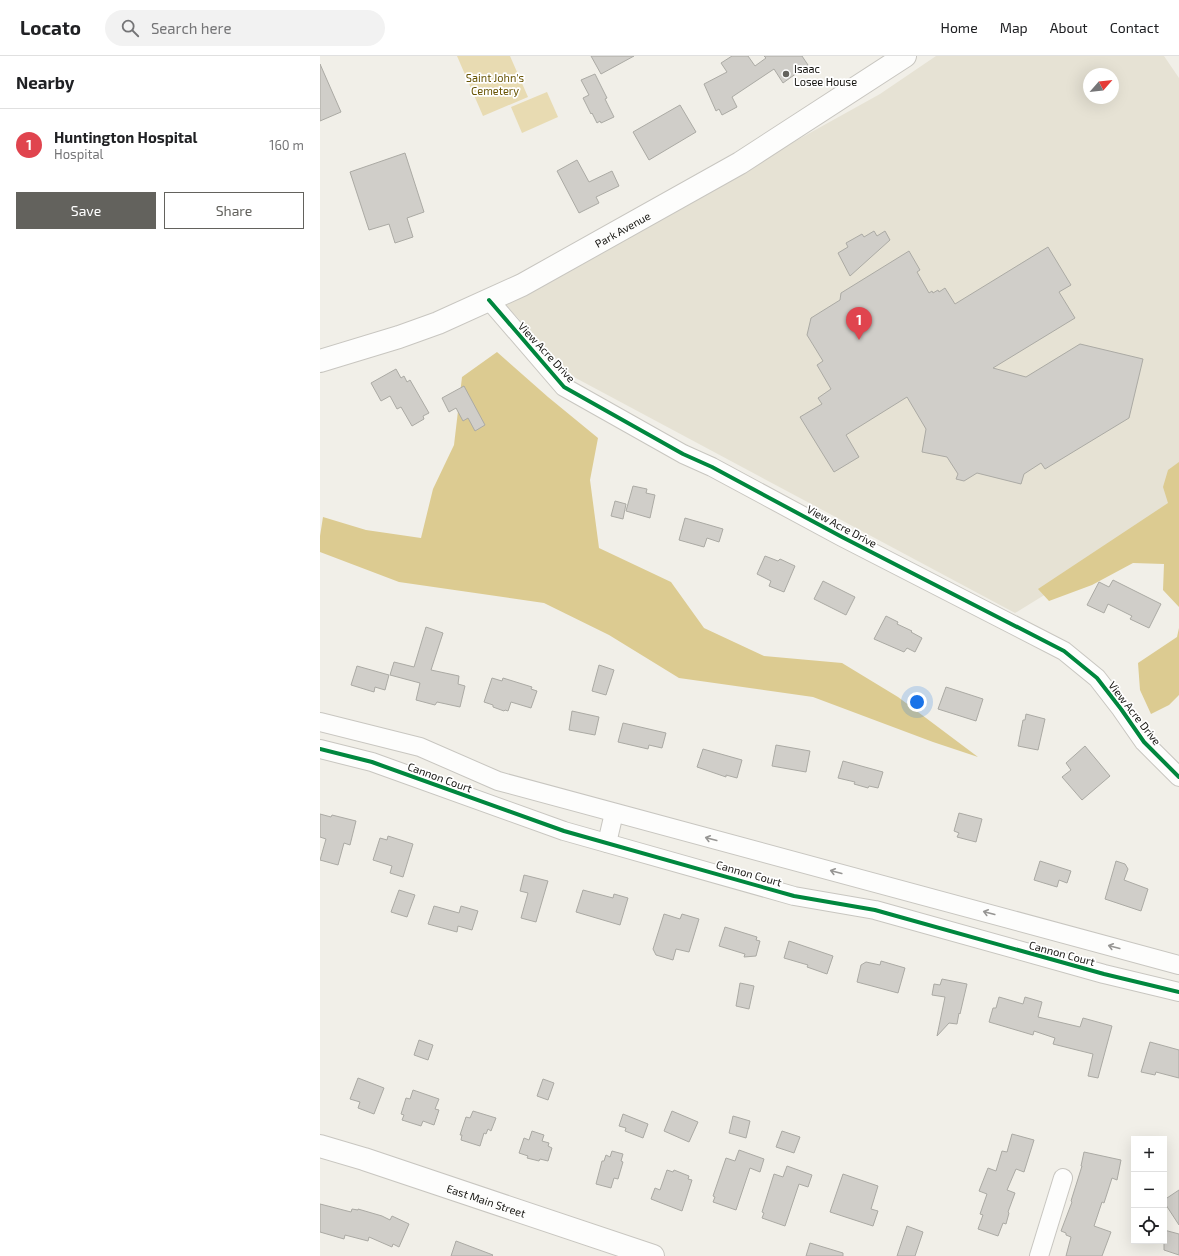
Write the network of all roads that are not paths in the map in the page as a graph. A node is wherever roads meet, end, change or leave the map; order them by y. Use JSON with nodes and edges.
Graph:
{"nodes":[{"id":1,"x":905,"y":56,"type":"edge"},
{"id":2,"x":489,"y":300,"type":"junction"},
{"id":3,"x":320,"y":361,"type":"edge"},
{"id":4,"x":324,"y":723,"type":"edge"},
{"id":5,"x":322,"y":750,"type":"edge"},
{"id":6,"x":464,"y":766,"type":"junction"},
{"id":7,"x":1179,"y":778,"type":"edge"},
{"id":8,"x":457,"y":792,"type":"junction"},
{"id":9,"x":614,"y":813,"type":"junction"},
{"id":10,"x":607,"y":843,"type":"junction"},
{"id":11,"x":863,"y":880,"type":"junction"},
{"id":12,"x":859,"y":908,"type":"junction"},
{"id":13,"x":1141,"y":954,"type":"junction"},
{"id":14,"x":1179,"y":965,"type":"edge"},
{"id":15,"x":1134,"y":981,"type":"junction"},
{"id":16,"x":1179,"y":992,"type":"edge"},
{"id":17,"x":320,"y":1146,"type":"edge"},
{"id":18,"x":1063,"y":1178,"type":"dead end"},
{"id":19,"x":653,"y":1256,"type":"edge"},
{"id":20,"x":1039,"y":1256,"type":"edge"}],
"edges":[{"from":1,"to":2,"type":"main road","name":"Park Avenue"},
{"from":2,"to":3,"type":"main road","name":"Park Avenue"},
{"from":2,"to":7,"type":"street","name":"View Acre Drive"},
{"from":4,"to":5,"type":"street"},
{"from":4,"to":6,"type":"street","name":"Cannon Court"},
{"from":5,"to":8,"type":"street","name":"Cannon Court"},
{"from":6,"to":8,"type":"street"},
{"from":6,"to":9,"type":"street","name":"Cannon Court"},
{"from":8,"to":10,"type":"street","name":"Cannon Court"},
{"from":9,"to":10,"type":"street"},
{"from":11,"to":9,"type":"street","name":"Cannon Court","one_way":true},
{"from":10,"to":12,"type":"street","name":"Cannon Court"},
{"from":11,"to":12,"type":"street"},
{"from":13,"to":11,"type":"street","name":"Cannon Court","one_way":true},
{"from":12,"to":15,"type":"street","name":"Cannon Court"},
{"from":13,"to":14,"type":"street","name":"Cannon Court"},
{"from":13,"to":15,"type":"street"},
{"from":15,"to":16,"type":"street","name":"Cannon Court"},
{"from":17,"to":19,"type":"main road","name":"East Main Street"},
{"from":18,"to":20,"type":"street"}]}
